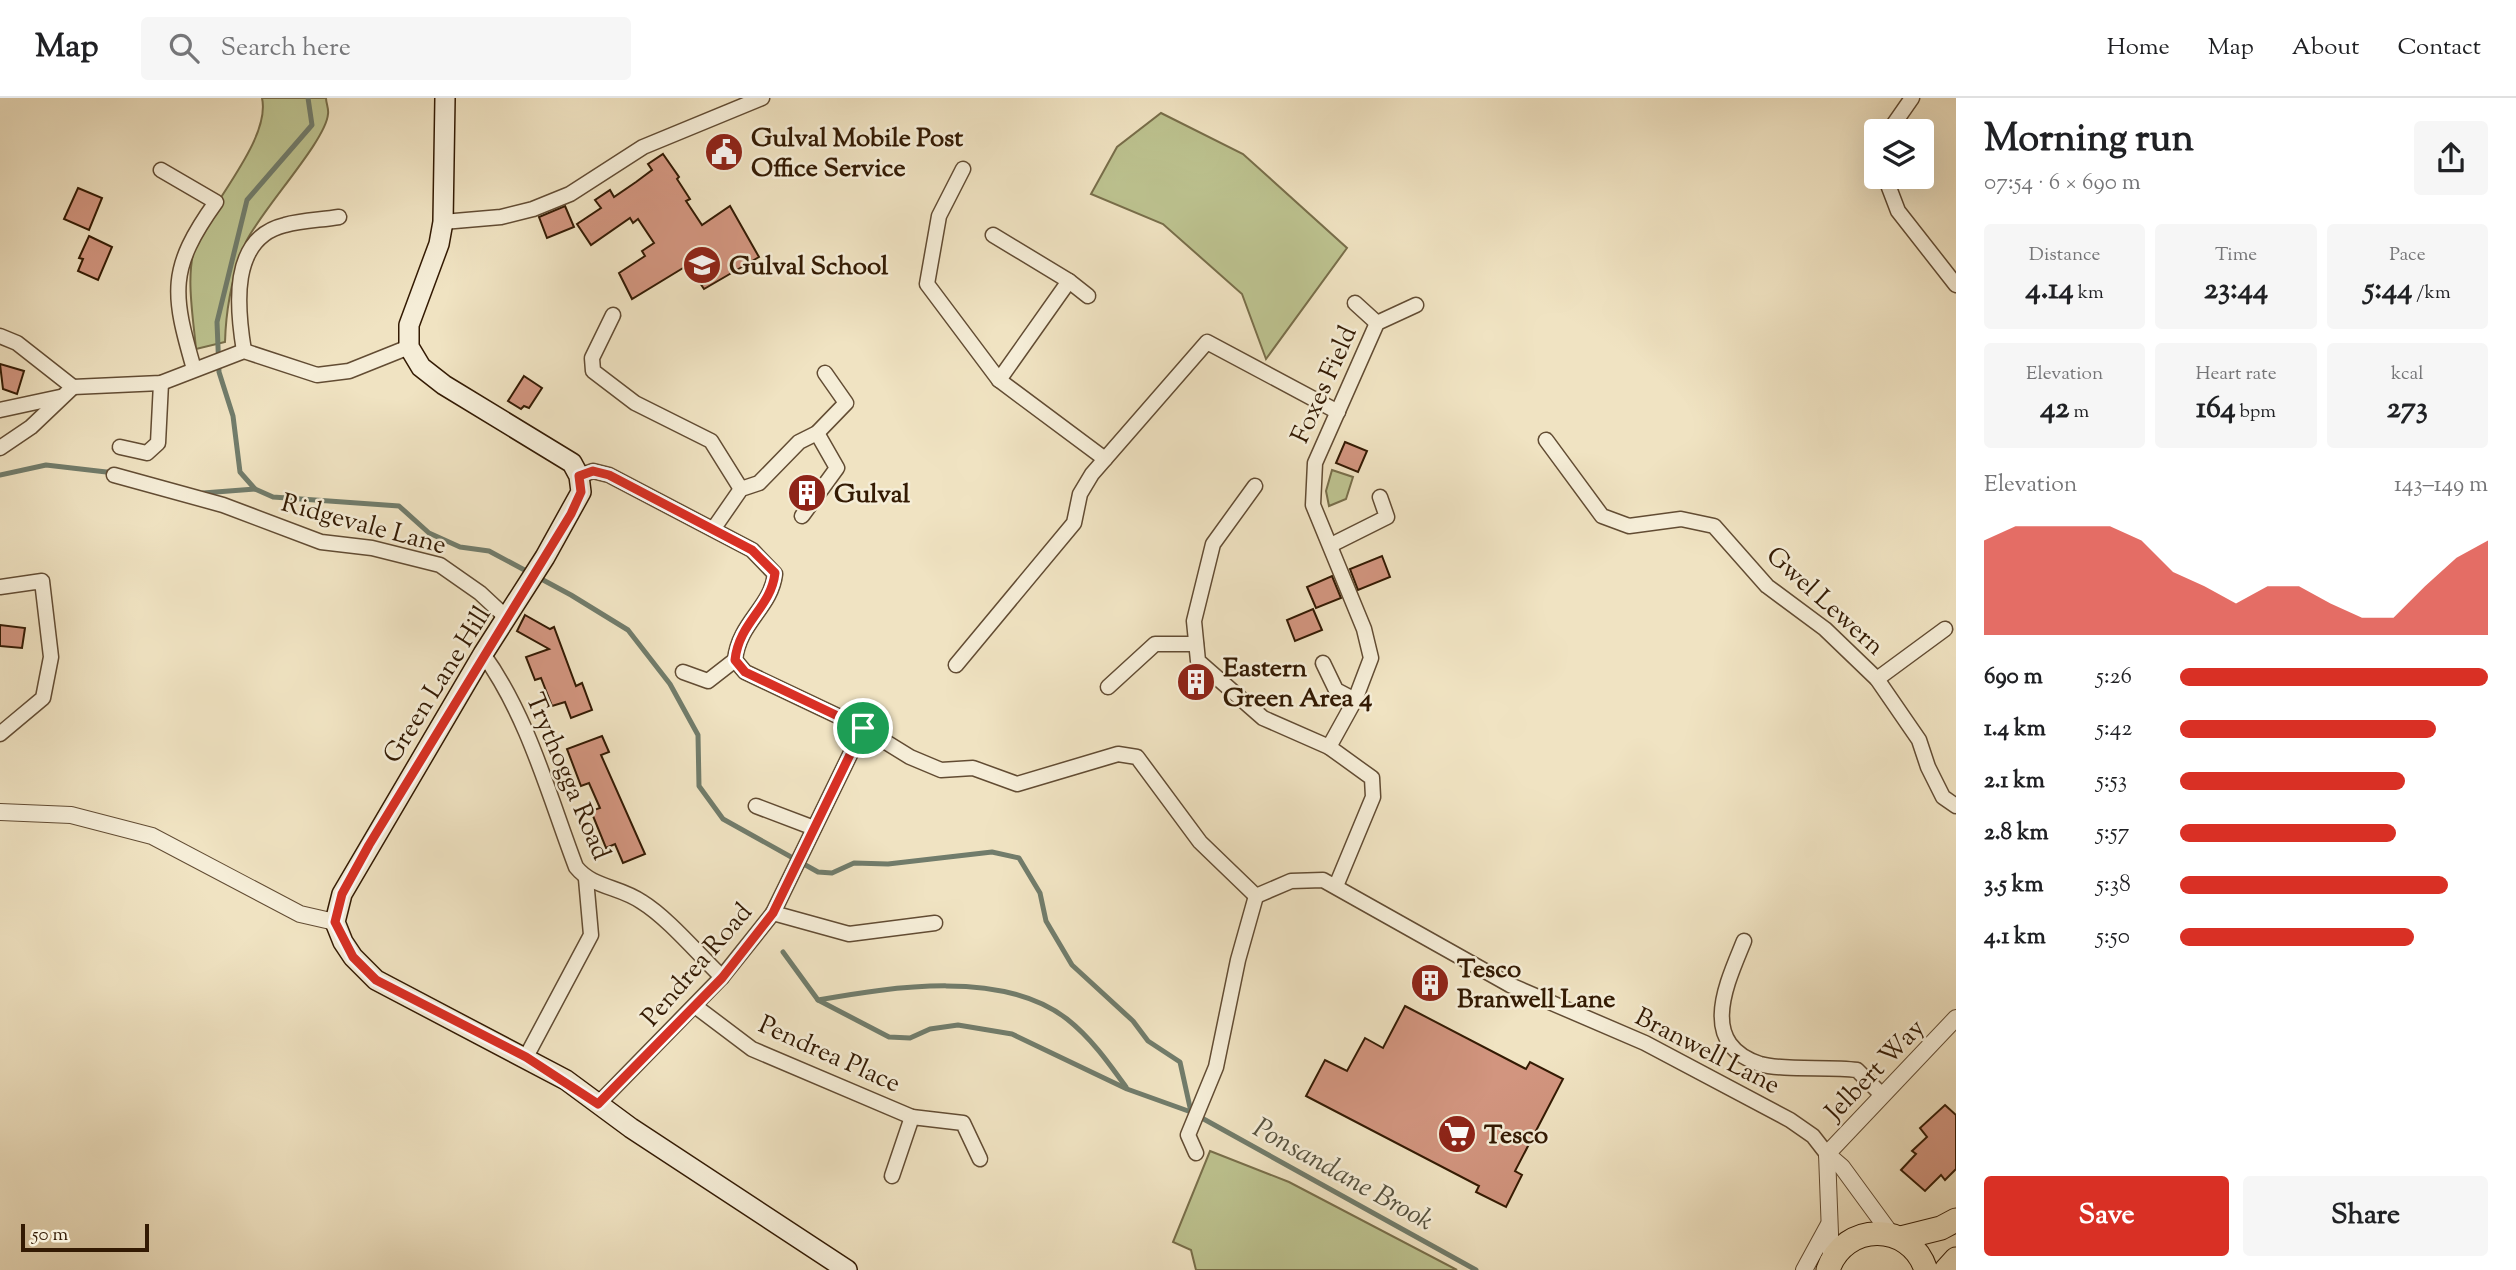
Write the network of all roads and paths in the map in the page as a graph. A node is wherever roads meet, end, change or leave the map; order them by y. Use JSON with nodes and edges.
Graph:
{"nodes":[{"id":1,"x":445,"y":98,"type":"edge"},
{"id":2,"x":762,"y":98,"type":"edge"},
{"id":3,"x":1912,"y":98,"type":"edge"},
{"id":4,"x":1897,"y":119,"type":"edge"},
{"id":5,"x":963,"y":169,"type":"dead end"},
{"id":6,"x":161,"y":170,"type":"dead end"},
{"id":7,"x":1890,"y":189,"type":"edge"},
{"id":8,"x":339,"y":217,"type":"dead end"},
{"id":9,"x":443,"y":222,"type":"junction"},
{"id":10,"x":993,"y":235,"type":"dead end"},
{"id":11,"x":1069,"y":281,"type":"junction"},
{"id":12,"x":1956,"y":285,"type":"edge"},
{"id":13,"x":1088,"y":296,"type":"dead end"},
{"id":14,"x":1355,"y":303,"type":"dead end"},
{"id":15,"x":1416,"y":305,"type":"dead end"},
{"id":16,"x":613,"y":315,"type":"dead end"},
{"id":17,"x":1377,"y":323,"type":"junction"},
{"id":18,"x":0,"y":336,"type":"edge"},
{"id":19,"x":410,"y":347,"type":"junction"},
{"id":20,"x":240,"y":352,"type":"junction"},
{"id":21,"x":194,"y":369,"type":"junction"},
{"id":22,"x":825,"y":373,"type":"dead end"},
{"id":23,"x":999,"y":380,"type":"junction"},
{"id":24,"x":161,"y":383,"type":"junction"},
{"id":25,"x":74,"y":387,"type":"junction"},
{"id":26,"x":61,"y":396,"type":"junction"},
{"id":27,"x":0,"y":410,"type":"edge"},
{"id":28,"x":1338,"y":412,"type":"junction"},
{"id":29,"x":817,"y":433,"type":"junction"},
{"id":30,"x":1546,"y":440,"type":"dead end"},
{"id":31,"x":120,"y":447,"type":"dead end"},
{"id":32,"x":0,"y":449,"type":"edge"},
{"id":33,"x":1105,"y":459,"type":"junction"},
{"id":34,"x":114,"y":475,"type":"dead end"},
{"id":35,"x":579,"y":476,"type":"junction"},
{"id":36,"x":1255,"y":486,"type":"dead end"},
{"id":37,"x":741,"y":489,"type":"junction"},
{"id":38,"x":1380,"y":497,"type":"dead end"},
{"id":39,"x":802,"y":516,"type":"dead end"},
{"id":40,"x":713,"y":528,"type":"junction"},
{"id":41,"x":1331,"y":545,"type":"junction"},
{"id":42,"x":0,"y":587,"type":"edge"},
{"id":43,"x":507,"y":618,"type":"junction"},
{"id":44,"x":1945,"y":629,"type":"dead end"},
{"id":45,"x":1196,"y":644,"type":"junction"},
{"id":46,"x":483,"y":654,"type":"junction"},
{"id":47,"x":735,"y":660,"type":"junction"},
{"id":48,"x":1323,"y":663,"type":"dead end"},
{"id":49,"x":956,"y":665,"type":"dead end"},
{"id":50,"x":683,"y":671,"type":"dead end"},
{"id":51,"x":1877,"y":679,"type":"junction"},
{"id":52,"x":1108,"y":687,"type":"dead end"},
{"id":53,"x":1355,"y":700,"type":"junction"},
{"id":54,"x":863,"y":728,"type":"junction"},
{"id":55,"x":0,"y":734,"type":"edge"},
{"id":56,"x":1329,"y":747,"type":"junction"},
{"id":57,"x":756,"y":806,"type":"dead end"},
{"id":58,"x":1956,"y":806,"type":"edge"},
{"id":59,"x":0,"y":812,"type":"edge"},
{"id":60,"x":814,"y":828,"type":"junction"},
{"id":61,"x":586,"y":879,"type":"junction"},
{"id":62,"x":1336,"y":886,"type":"junction"},
{"id":63,"x":1256,"y":896,"type":"junction"},
{"id":64,"x":773,"y":913,"type":"junction"},
{"id":65,"x":335,"y":922,"type":"junction"},
{"id":66,"x":935,"y":923,"type":"dead end"},
{"id":67,"x":1744,"y":941,"type":"dead end"},
{"id":68,"x":722,"y":978,"type":"junction"},
{"id":69,"x":695,"y":1006,"type":"junction"},
{"id":70,"x":1956,"y":1018,"type":"edge"},
{"id":71,"x":526,"y":1057,"type":"junction"},
{"id":72,"x":1882,"y":1095,"type":"junction"},
{"id":73,"x":598,"y":1104,"type":"junction"},
{"id":74,"x":912,"y":1117,"type":"junction"},
{"id":75,"x":1196,"y":1153,"type":"dead end"},
{"id":76,"x":1827,"y":1154,"type":"junction"},
{"id":77,"x":980,"y":1159,"type":"dead end"},
{"id":78,"x":892,"y":1175,"type":"dead end"},
{"id":79,"x":1830,"y":1220,"type":"junction"},
{"id":80,"x":1956,"y":1220,"type":"edge"},
{"id":81,"x":1896,"y":1236,"type":"junction"},
{"id":82,"x":1956,"y":1259,"type":"edge"},
{"id":83,"x":1829,"y":1265,"type":"edge"},
{"id":84,"x":847,"y":1270,"type":"edge"},
{"id":85,"x":1804,"y":1270,"type":"edge"},
{"id":86,"x":1926,"y":1270,"type":"edge"},
{"id":87,"x":1946,"y":1270,"type":"edge"}],
"edges":[{"from":1,"to":9,"type":"main road"},
{"from":2,"to":9,"type":"street"},
{"from":3,"to":4,"type":"street"},
{"from":5,"to":23,"type":"street"},
{"from":6,"to":21,"type":"street"},
{"from":7,"to":12,"type":"street"},
{"from":8,"to":20,"type":"street"},
{"from":9,"to":19,"type":"main road"},
{"from":10,"to":11,"type":"street"},
{"from":11,"to":13,"type":"street"},
{"from":11,"to":23,"type":"street"},
{"from":14,"to":17,"type":"street","name":"Foxes Field"},
{"from":15,"to":17,"type":"street","name":"Foxes Field"},
{"from":16,"to":37,"type":"street"},
{"from":17,"to":28,"type":"street","name":"Foxes Field"},
{"from":18,"to":25,"type":"street"},
{"from":19,"to":20,"type":"street"},
{"from":19,"to":35,"type":"main road"},
{"from":20,"to":21,"type":"street"},
{"from":21,"to":24,"type":"street"},
{"from":22,"to":29,"type":"street"},
{"from":23,"to":33,"type":"street"},
{"from":24,"to":25,"type":"street"},
{"from":24,"to":31,"type":"street"},
{"from":25,"to":26,"type":"street"},
{"from":26,"to":27,"type":"street"},
{"from":26,"to":32,"type":"street"},
{"from":28,"to":33,"type":"street"},
{"from":28,"to":41,"type":"street","name":"Foxes Field"},
{"from":29,"to":37,"type":"street"},
{"from":29,"to":39,"type":"street"},
{"from":30,"to":51,"type":"street","name":"Gwel Lewern"},
{"from":33,"to":49,"type":"street"},
{"from":34,"to":43,"type":"street","name":"Ridgevale Lane"},
{"from":35,"to":40,"type":"street"},
{"from":35,"to":43,"type":"main road","name":"Green Lane Hill"},
{"from":36,"to":45,"type":"street"},
{"from":37,"to":40,"type":"street"},
{"from":38,"to":41,"type":"street"},
{"from":40,"to":47,"type":"street"},
{"from":41,"to":53,"type":"street","name":"Foxes Field"},
{"from":42,"to":55,"type":"street"},
{"from":43,"to":46,"type":"main road","name":"Green Lane Hill"},
{"from":44,"to":51,"type":"street","name":"Gwel Lewern"},
{"from":45,"to":52,"type":"street"},
{"from":45,"to":56,"type":"street"},
{"from":46,"to":61,"type":"street","name":"Trythogga Road"},
{"from":46,"to":65,"type":"main road","name":"Green Lane Hill"},
{"from":47,"to":50,"type":"street"},
{"from":47,"to":54,"type":"street"},
{"from":48,"to":53,"type":"street"},
{"from":51,"to":58,"type":"street","name":"Gwel Lewern"},
{"from":53,"to":56,"type":"street","name":"Foxes Field"},
{"from":54,"to":60,"type":"street","name":"Pendrea Road"},
{"from":54,"to":63,"type":"street"},
{"from":56,"to":62,"type":"street"},
{"from":57,"to":60,"type":"street"},
{"from":59,"to":65,"type":"street"},
{"from":60,"to":64,"type":"street","name":"Pendrea Road"},
{"from":61,"to":68,"type":"street","name":"Trythogga Road"},
{"from":61,"to":71,"type":"street"},
{"from":62,"to":63,"type":"street","name":"Branwell Lane"},
{"from":62,"to":76,"type":"street","name":"Branwell Lane"},
{"from":63,"to":75,"type":"street"},
{"from":64,"to":66,"type":"street"},
{"from":64,"to":68,"type":"street","name":"Pendrea Road"},
{"from":65,"to":71,"type":"main road"},
{"from":67,"to":72,"type":"street"},
{"from":68,"to":69,"type":"street","name":"Pendrea Road"},
{"from":69,"to":73,"type":"street","name":"Pendrea Road"},
{"from":69,"to":74,"type":"street","name":"Pendrea Place"},
{"from":70,"to":72,"type":"street","name":"Jelbert Way"},
{"from":71,"to":73,"type":"main road"},
{"from":72,"to":76,"type":"street","name":"Jelbert Way"},
{"from":73,"to":84,"type":"main road"},
{"from":74,"to":77,"type":"street","name":"Pendrea Place"},
{"from":74,"to":78,"type":"street"},
{"from":76,"to":79,"type":"street"},
{"from":76,"to":81,"type":"street","name":"Branwell Lane"},
{"from":79,"to":83,"type":"street"},
{"from":79,"to":85,"type":"street"},
{"from":80,"to":81,"type":"highway"},
{"from":81,"to":83,"type":"highway"},
{"from":81,"to":86,"type":"highway"},
{"from":82,"to":87,"type":"highway"}]}
